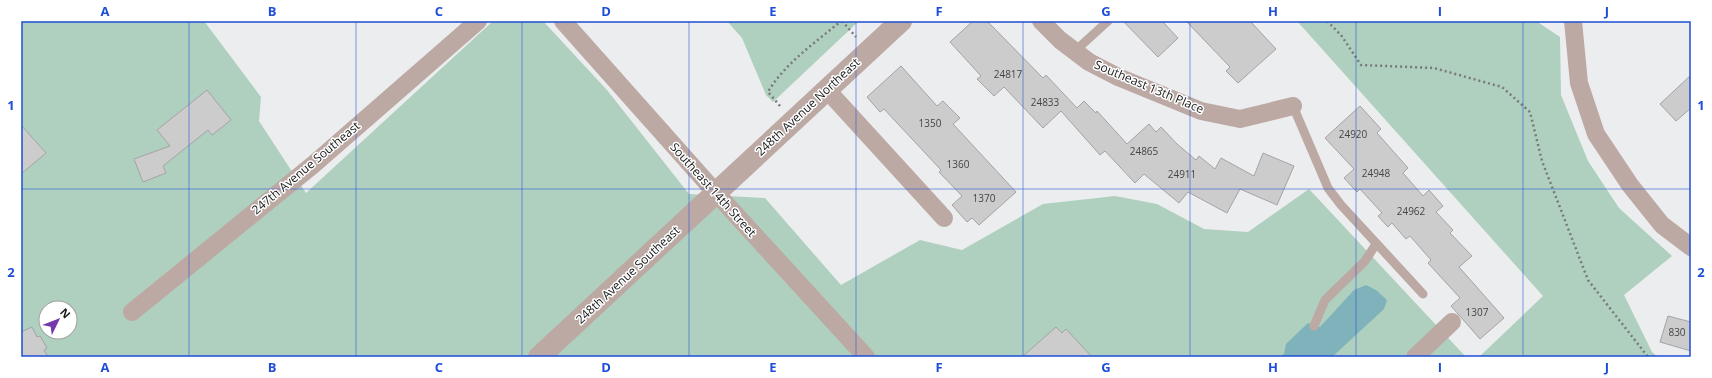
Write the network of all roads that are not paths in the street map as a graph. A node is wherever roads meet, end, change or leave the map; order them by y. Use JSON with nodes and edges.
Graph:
{"nodes":[{"id":1,"x":478,"y":21,"type":"edge"},
{"id":2,"x":563,"y":21,"type":"edge"},
{"id":3,"x":900,"y":21,"type":"edge"},
{"id":4,"x":1041,"y":21,"type":"edge"},
{"id":5,"x":1108,"y":21,"type":"edge"},
{"id":6,"x":1573,"y":21,"type":"edge"},
{"id":7,"x":1076,"y":51,"type":"junction"},
{"id":8,"x":827,"y":90,"type":"junction"},
{"id":9,"x":1293,"y":106,"type":"joint"},
{"id":10,"x":716,"y":193,"type":"junction"},
{"id":11,"x":944,"y":218,"type":"dead end"},
{"id":12,"x":1376,"y":244,"type":"junction"},
{"id":13,"x":1691,"y":247,"type":"edge"},
{"id":14,"x":1424,"y":294,"type":"dead end"},
{"id":15,"x":132,"y":312,"type":"dead end"},
{"id":16,"x":1452,"y":322,"type":"dead end"},
{"id":17,"x":1314,"y":326,"type":"dead end"},
{"id":18,"x":539,"y":357,"type":"edge"},
{"id":19,"x":866,"y":357,"type":"edge"},
{"id":20,"x":1415,"y":357,"type":"edge"}],
"edges":[{"from":1,"to":15,"type":"street","name":"247th Avenue Southeast"},
{"from":2,"to":10,"type":"street","name":"Southeast 14th Street"},
{"from":3,"to":8,"type":"street","name":"248th Avenue Northeast"},
{"from":4,"to":7,"type":"street","name":"Southeast 13th Place"},
{"from":5,"to":7,"type":"lane"},
{"from":6,"to":13,"type":"street"},
{"from":7,"to":9,"type":"street","name":"Southeast 13th Place"},
{"from":8,"to":10,"type":"street","name":"248th Avenue Northeast"},
{"from":8,"to":11,"type":"street"},
{"from":9,"to":12,"type":"lane"},
{"from":10,"to":18,"type":"street","name":"248th Avenue Southeast"},
{"from":10,"to":19,"type":"street","name":"Southeast 14th Street"},
{"from":12,"to":14,"type":"lane"},
{"from":12,"to":17,"type":"lane"},
{"from":16,"to":20,"type":"street"}]}
